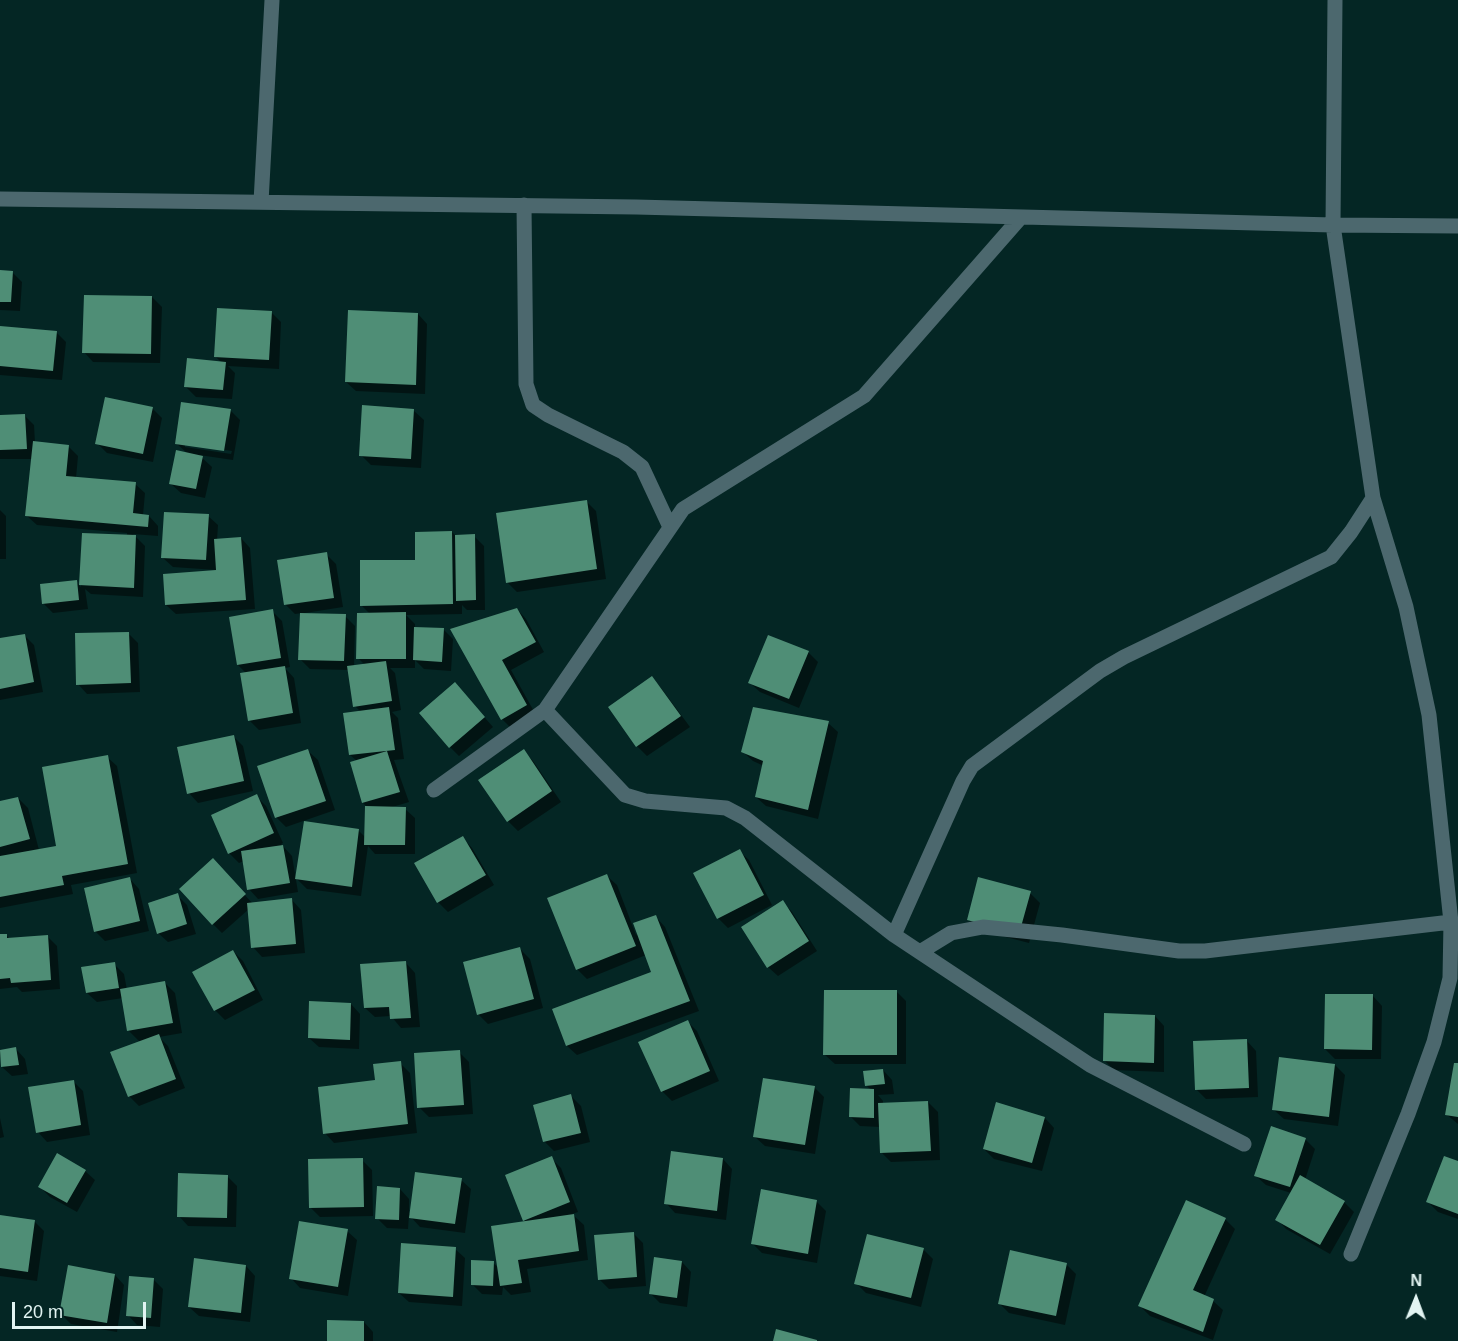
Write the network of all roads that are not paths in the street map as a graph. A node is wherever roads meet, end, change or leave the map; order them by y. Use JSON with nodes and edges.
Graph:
{"nodes":[{"id":1,"x":272,"y":0,"type":"edge"},
{"id":2,"x":1335,"y":0,"type":"edge"},
{"id":3,"x":0,"y":199,"type":"edge"},
{"id":4,"x":261,"y":202,"type":"junction"},
{"id":5,"x":524,"y":205,"type":"junction"},
{"id":6,"x":1021,"y":217,"type":"junction"},
{"id":7,"x":1333,"y":225,"type":"junction"},
{"id":8,"x":1458,"y":226,"type":"edge"},
{"id":9,"x":1373,"y":498,"type":"junction"},
{"id":10,"x":670,"y":527,"type":"junction"},
{"id":11,"x":545,"y":710,"type":"junction"},
{"id":12,"x":434,"y":790,"type":"dead end"},
{"id":13,"x":1451,"y":922,"type":"junction"},
{"id":14,"x":894,"y":935,"type":"junction"},
{"id":15,"x":920,"y":952,"type":"junction"},
{"id":16,"x":1244,"y":1144,"type":"dead end"},
{"id":17,"x":1352,"y":1254,"type":"dead end"}],
"edges":[{"from":1,"to":4,"type":"street"},
{"from":2,"to":7,"type":"street"},
{"from":3,"to":4,"type":"street"},
{"from":4,"to":5,"type":"street"},
{"from":5,"to":6,"type":"street"},
{"from":5,"to":10,"type":"street"},
{"from":6,"to":7,"type":"street"},
{"from":6,"to":10,"type":"street"},
{"from":7,"to":8,"type":"street"},
{"from":7,"to":9,"type":"street"},
{"from":9,"to":13,"type":"street"},
{"from":9,"to":14,"type":"street"},
{"from":10,"to":11,"type":"street"},
{"from":11,"to":12,"type":"street"},
{"from":11,"to":14,"type":"street"},
{"from":13,"to":15,"type":"street"},
{"from":13,"to":17,"type":"street"},
{"from":14,"to":15,"type":"street"},
{"from":15,"to":16,"type":"street"}]}
